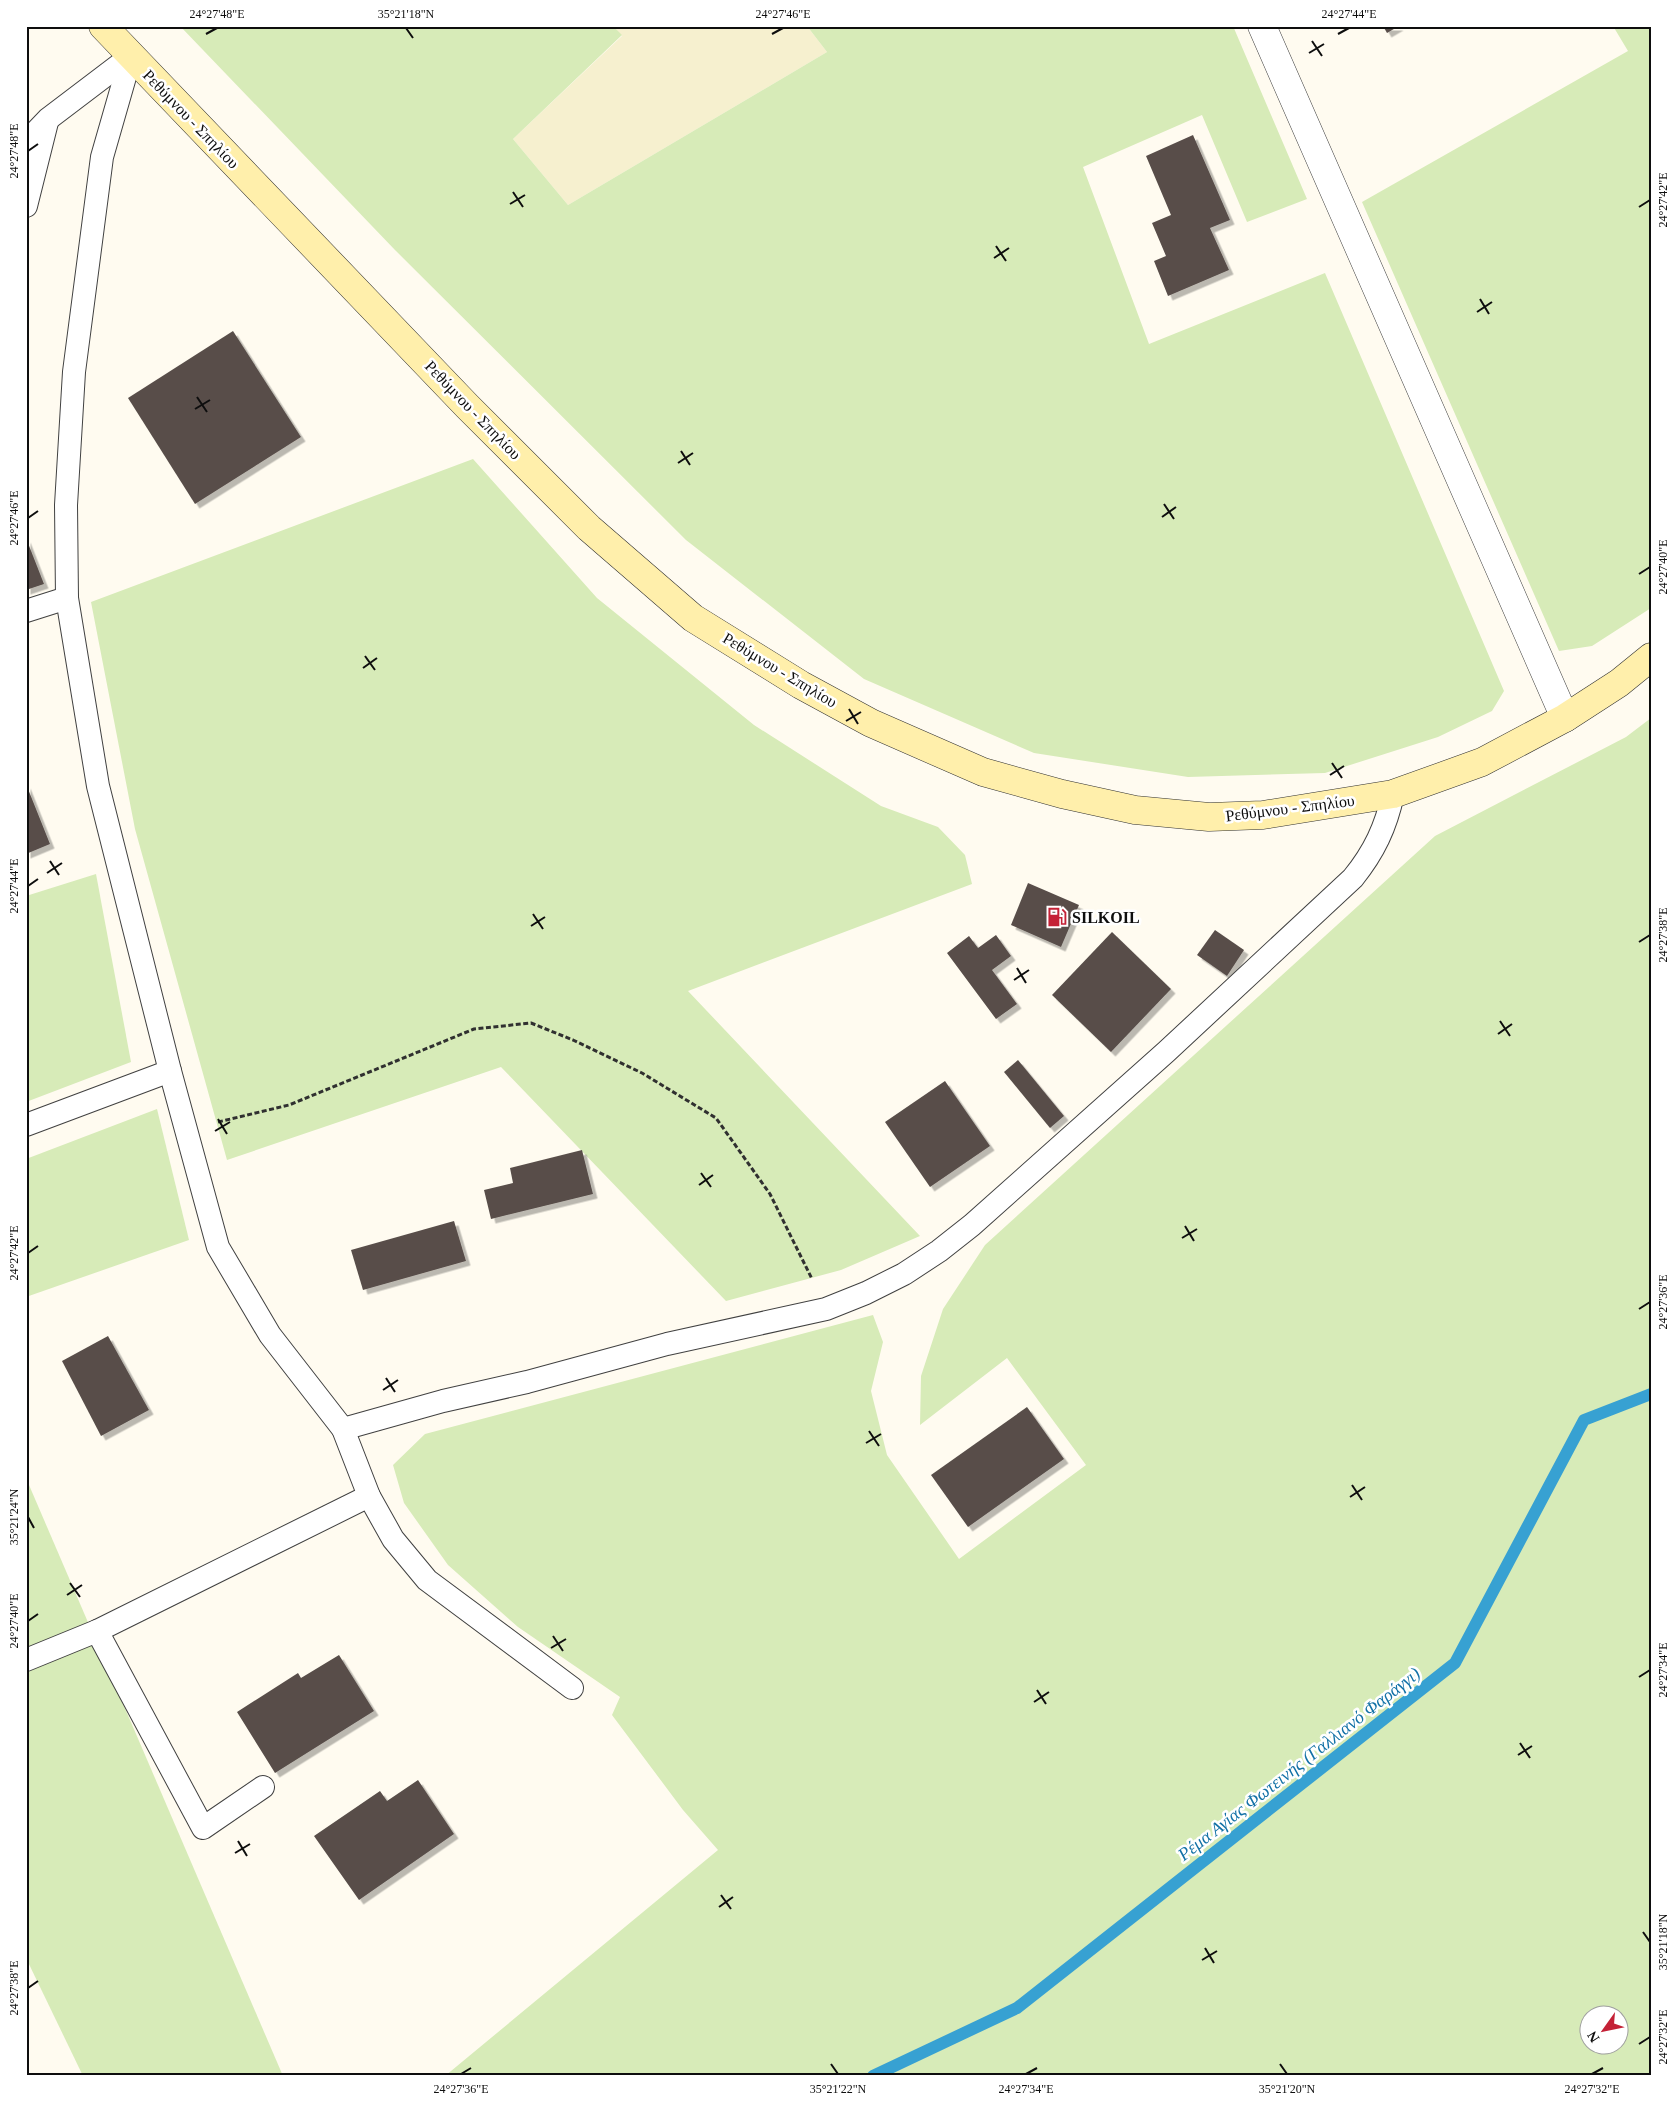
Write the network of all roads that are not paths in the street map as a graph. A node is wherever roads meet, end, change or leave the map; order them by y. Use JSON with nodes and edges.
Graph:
{"nodes":[{"id":1,"x":103,"y":26,"type":"edge"},
{"id":2,"x":1262,"y":26,"type":"edge"},
{"id":3,"x":131,"y":56,"type":"junction"},
{"id":4,"x":48,"y":119,"type":"junction"},
{"id":5,"x":26,"y":142,"type":"edge"},
{"id":6,"x":26,"y":206,"type":"edge"},
{"id":7,"x":67,"y":598,"type":"junction"},
{"id":8,"x":26,"y":611,"type":"edge"},
{"id":9,"x":1651,"y":657,"type":"edge"},
{"id":10,"x":1565,"y":718,"type":"junction"},
{"id":11,"x":1393,"y":794,"type":"junction"},
{"id":12,"x":170,"y":1071,"type":"junction"},
{"id":13,"x":26,"y":1125,"type":"edge"},
{"id":14,"x":343,"y":1430,"type":"junction"},
{"id":15,"x":369,"y":1496,"type":"junction"},
{"id":16,"x":97,"y":1631,"type":"junction"},
{"id":17,"x":26,"y":1660,"type":"edge"},
{"id":18,"x":572,"y":1688,"type":"dead end"},
{"id":19,"x":263,"y":1787,"type":"dead end"}],
"edges":[{"from":1,"to":3,"type":"main road","name":"Ρεθύμνου - Σπηλίου"},
{"from":2,"to":10,"type":"street"},
{"from":3,"to":4,"type":"lane"},
{"from":3,"to":7,"type":"lane"},
{"from":3,"to":11,"type":"main road","name":"Ρεθύμνου - Σπηλίου"},
{"from":4,"to":5,"type":"lane"},
{"from":4,"to":6,"type":"lane"},
{"from":7,"to":8,"type":"lane"},
{"from":7,"to":12,"type":"lane"},
{"from":9,"to":10,"type":"main road","name":"Ρεθύμνου - Σπηλίου"},
{"from":10,"to":11,"type":"main road","name":"Ρεθύμνου - Σπηλίου"},
{"from":11,"to":14,"type":"lane"},
{"from":12,"to":13,"type":"lane"},
{"from":12,"to":14,"type":"lane"},
{"from":14,"to":15,"type":"lane"},
{"from":15,"to":16,"type":"lane"},
{"from":15,"to":18,"type":"lane"},
{"from":16,"to":17,"type":"lane"},
{"from":16,"to":19,"type":"lane"}]}
